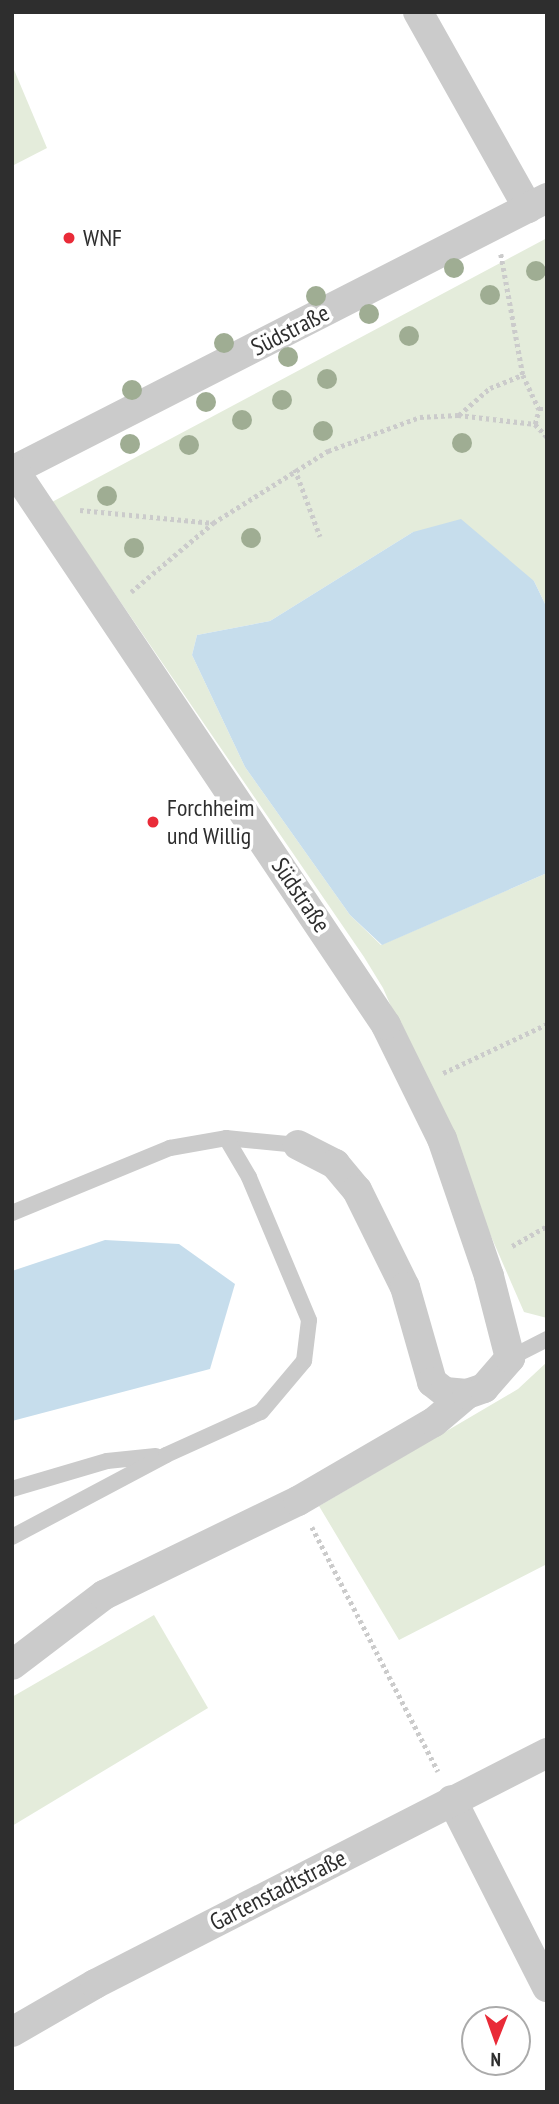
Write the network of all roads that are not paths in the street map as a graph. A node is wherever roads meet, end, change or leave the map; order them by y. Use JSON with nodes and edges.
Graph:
{"nodes":[{"id":1,"x":418,"y":12,"type":"edge"},
{"id":2,"x":538,"y":203,"type":"edge"},
{"id":3,"x":13,"y":471,"type":"edge"},
{"id":4,"x":226,"y":1138,"type":"junction"},
{"id":5,"x":299,"y":1145,"type":"joint"},
{"id":6,"x":12,"y":1213,"type":"edge"},
{"id":7,"x":547,"y":1339,"type":"edge"},
{"id":8,"x":510,"y":1358,"type":"junction"},
{"id":9,"x":467,"y":1394,"type":"junction"},
{"id":10,"x":166,"y":1455,"type":"junction"},
{"id":11,"x":12,"y":1489,"type":"edge"},
{"id":12,"x":12,"y":1537,"type":"edge"},
{"id":13,"x":12,"y":1665,"type":"edge"},
{"id":14,"x":547,"y":1753,"type":"edge"},
{"id":15,"x":452,"y":1800,"type":"junction"},
{"id":16,"x":547,"y":1987,"type":"edge"},
{"id":17,"x":12,"y":2032,"type":"edge"}],
"edges":[{"from":1,"to":2,"type":"street","name":"Südstraße"},
{"from":2,"to":3,"type":"street","name":"Südstraße"},
{"from":3,"to":8,"type":"street","name":"Südstraße"},
{"from":4,"to":5,"type":"lane"},
{"from":4,"to":6,"type":"lane"},
{"from":4,"to":10,"type":"lane"},
{"from":5,"to":9,"type":"street"},
{"from":7,"to":8,"type":"lane"},
{"from":8,"to":9,"type":"street"},
{"from":9,"to":13,"type":"street"},
{"from":10,"to":11,"type":"lane"},
{"from":10,"to":12,"type":"lane"},
{"from":14,"to":15,"type":"street","name":"Gartenstadtstraße"},
{"from":15,"to":16,"type":"street"},
{"from":15,"to":17,"type":"street","name":"Gartenstadtstraße"}]}
